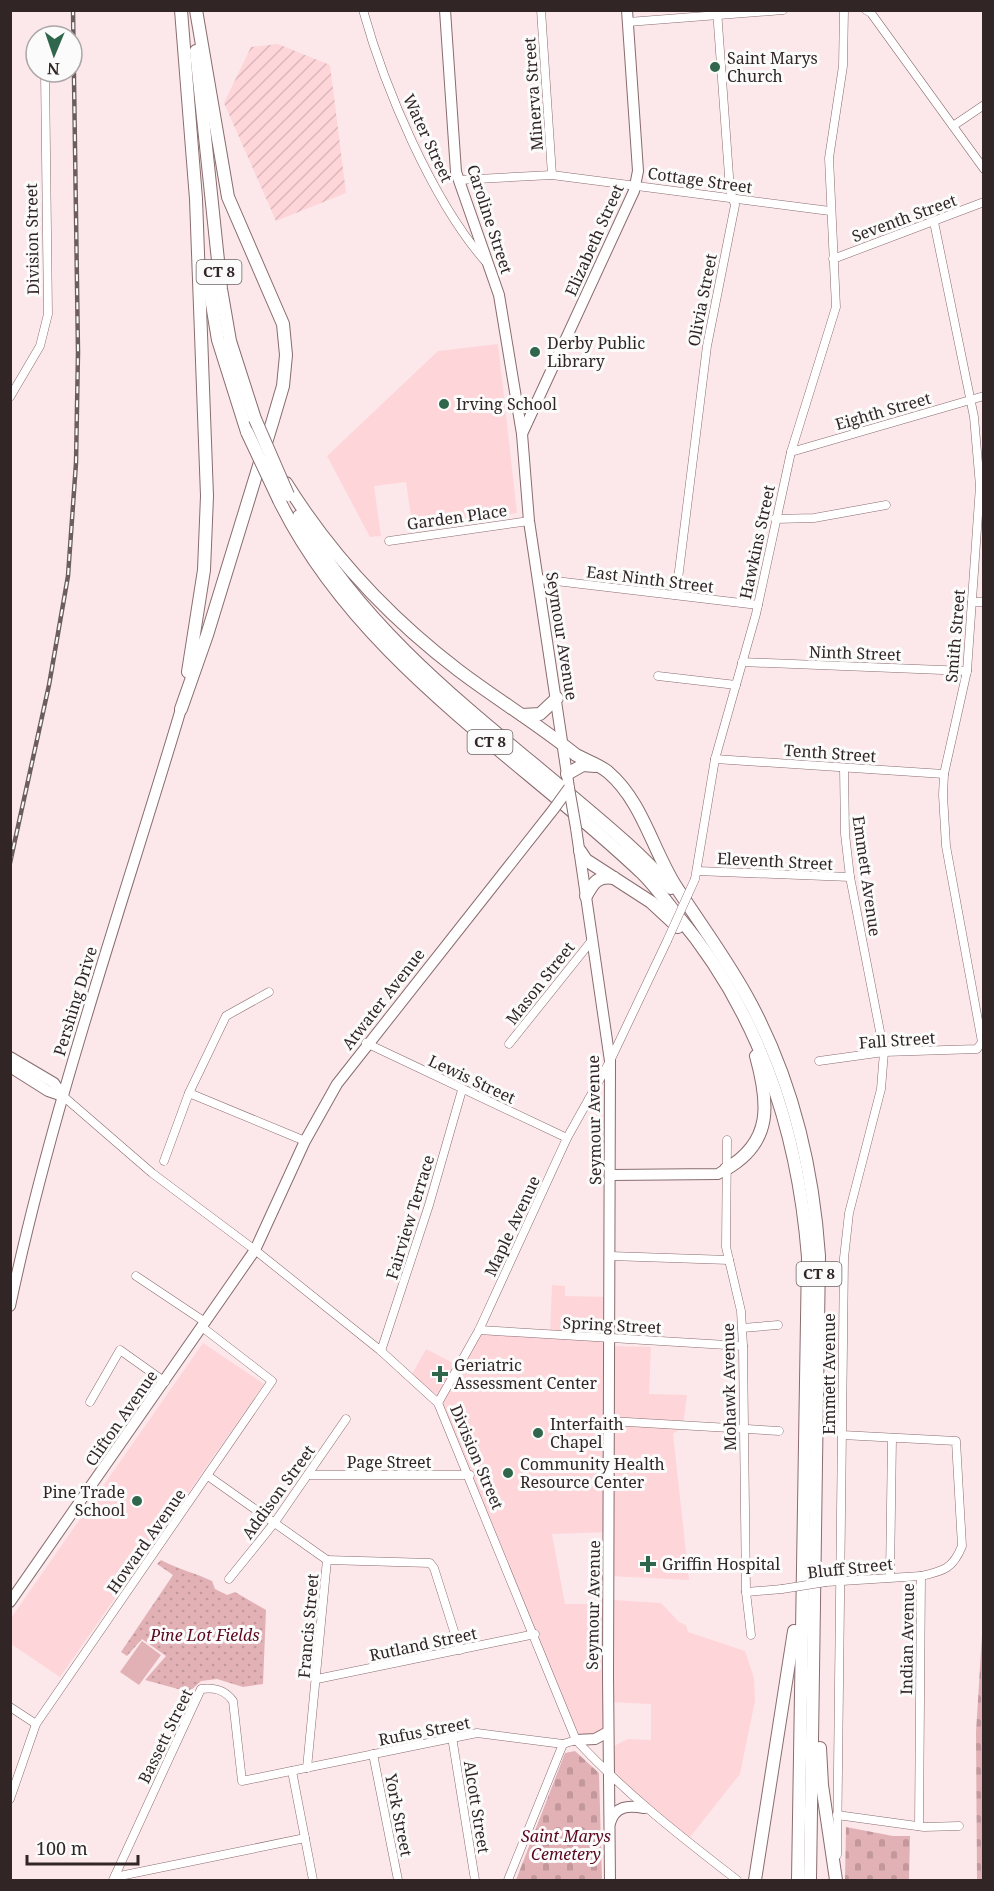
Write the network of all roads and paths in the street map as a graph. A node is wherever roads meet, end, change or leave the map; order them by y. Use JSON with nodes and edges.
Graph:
{"nodes":[{"id":1,"x":181,"y":10,"type":"edge"},
{"id":2,"x":194,"y":10,"type":"edge"},
{"id":3,"x":363,"y":10,"type":"edge"},
{"id":4,"x":445,"y":10,"type":"edge"},
{"id":5,"x":541,"y":10,"type":"edge"},
{"id":6,"x":627,"y":10,"type":"edge"},
{"id":7,"x":783,"y":10,"type":"edge"},
{"id":8,"x":844,"y":10,"type":"edge"},
{"id":9,"x":869,"y":12,"type":"edge"},
{"id":10,"x":717,"y":13,"type":"edge"},
{"id":11,"x":627,"y":22,"type":"junction"},
{"id":12,"x":45,"y":84,"type":"edge"},
{"id":13,"x":984,"y":105,"type":"edge"},
{"id":14,"x":953,"y":126,"type":"junction"},
{"id":15,"x":984,"y":169,"type":"edge"},
{"id":16,"x":552,"y":175,"type":"junction"},
{"id":17,"x":459,"y":180,"type":"junction"},
{"id":18,"x":635,"y":185,"type":"junction"},
{"id":19,"x":733,"y":198,"type":"junction"},
{"id":20,"x":196,"y":199,"type":"junction"},
{"id":21,"x":984,"y":202,"type":"edge"},
{"id":22,"x":830,"y":211,"type":"junction"},
{"id":23,"x":934,"y":222,"type":"junction"},
{"id":24,"x":833,"y":259,"type":"junction"},
{"id":25,"x":490,"y":266,"type":"junction"},
{"id":26,"x":984,"y":396,"type":"edge"},
{"id":27,"x":10,"y":397,"type":"edge"},
{"id":28,"x":971,"y":400,"type":"junction"},
{"id":29,"x":522,"y":434,"type":"junction"},
{"id":30,"x":791,"y":452,"type":"junction"},
{"id":31,"x":982,"y":485,"type":"edge"},
{"id":32,"x":286,"y":495,"type":"junction"},
{"id":33,"x":886,"y":505,"type":"dead end"},
{"id":34,"x":775,"y":519,"type":"junction"},
{"id":35,"x":529,"y":521,"type":"junction"},
{"id":36,"x":389,"y":541,"type":"dead end"},
{"id":37,"x":538,"y":579,"type":"junction"},
{"id":38,"x":676,"y":595,"type":"junction"},
{"id":39,"x":972,"y":602,"type":"junction"},
{"id":40,"x":984,"y":602,"type":"edge"},
{"id":41,"x":758,"y":605,"type":"junction"},
{"id":42,"x":742,"y":662,"type":"junction"},
{"id":43,"x":967,"y":671,"type":"junction"},
{"id":44,"x":658,"y":676,"type":"dead end"},
{"id":45,"x":736,"y":685,"type":"junction"},
{"id":46,"x":557,"y":698,"type":"junction"},
{"id":47,"x":181,"y":709,"type":"junction"},
{"id":48,"x":522,"y":715,"type":"junction"},
{"id":49,"x":564,"y":744,"type":"junction"},
{"id":50,"x":715,"y":759,"type":"junction"},
{"id":51,"x":602,"y":768,"type":"junction"},
{"id":52,"x":844,"y":768,"type":"junction"},
{"id":53,"x":944,"y":774,"type":"junction"},
{"id":54,"x":568,"y":782,"type":"junction"},
{"id":55,"x":580,"y":852,"type":"junction"},
{"id":56,"x":696,"y":875,"type":"junction"},
{"id":57,"x":850,"y":877,"type":"junction"},
{"id":58,"x":616,"y":878,"type":"junction"},
{"id":59,"x":586,"y":896,"type":"junction"},
{"id":60,"x":593,"y":939,"type":"junction"},
{"id":61,"x":720,"y":950,"type":"junction"},
{"id":62,"x":718,"y":969,"type":"junction"},
{"id":63,"x":269,"y":992,"type":"dead end"},
{"id":64,"x":751,"y":1028,"type":"junction"},
{"id":65,"x":366,"y":1043,"type":"junction"},
{"id":66,"x":509,"y":1044,"type":"dead end"},
{"id":67,"x":977,"y":1049,"type":"joint"},
{"id":68,"x":884,"y":1052,"type":"junction"},
{"id":69,"x":10,"y":1057,"type":"edge"},
{"id":70,"x":610,"y":1061,"type":"junction"},
{"id":71,"x":819,"y":1061,"type":"dead end"},
{"id":72,"x":10,"y":1067,"type":"edge"},
{"id":73,"x":462,"y":1090,"type":"junction"},
{"id":74,"x":189,"y":1093,"type":"junction"},
{"id":75,"x":63,"y":1096,"type":"junction"},
{"id":76,"x":567,"y":1138,"type":"junction"},
{"id":77,"x":727,"y":1140,"type":"dead end"},
{"id":78,"x":305,"y":1141,"type":"junction"},
{"id":79,"x":164,"y":1161,"type":"dead end"},
{"id":80,"x":726,"y":1169,"type":"junction"},
{"id":81,"x":610,"y":1175,"type":"junction"},
{"id":82,"x":255,"y":1250,"type":"junction"},
{"id":83,"x":610,"y":1256,"type":"junction"},
{"id":84,"x":729,"y":1260,"type":"junction"},
{"id":85,"x":136,"y":1276,"type":"dead end"},
{"id":86,"x":10,"y":1306,"type":"edge"},
{"id":87,"x":204,"y":1324,"type":"junction"},
{"id":88,"x":778,"y":1325,"type":"dead end"},
{"id":89,"x":742,"y":1328,"type":"junction"},
{"id":90,"x":479,"y":1330,"type":"junction"},
{"id":91,"x":610,"y":1338,"type":"junction"},
{"id":92,"x":743,"y":1346,"type":"junction"},
{"id":93,"x":381,"y":1351,"type":"junction"},
{"id":94,"x":165,"y":1382,"type":"junction"},
{"id":95,"x":90,"y":1402,"type":"dead end"},
{"id":96,"x":438,"y":1402,"type":"junction"},
{"id":97,"x":345,"y":1419,"type":"dead end"},
{"id":98,"x":610,"y":1422,"type":"junction"},
{"id":99,"x":743,"y":1428,"type":"junction"},
{"id":100,"x":779,"y":1431,"type":"dead end"},
{"id":101,"x":842,"y":1435,"type":"junction"},
{"id":102,"x":892,"y":1438,"type":"junction"},
{"id":103,"x":309,"y":1475,"type":"junction"},
{"id":104,"x":470,"y":1475,"type":"junction"},
{"id":105,"x":208,"y":1476,"type":"junction"},
{"id":106,"x":275,"y":1522,"type":"junction"},
{"id":107,"x":803,"y":1555,"type":"junction"},
{"id":108,"x":327,"y":1560,"type":"junction"},
{"id":109,"x":890,"y":1576,"type":"junction"},
{"id":110,"x":921,"y":1576,"type":"junction"},
{"id":111,"x":229,"y":1579,"type":"dead end"},
{"id":112,"x":838,"y":1580,"type":"junction"},
{"id":113,"x":746,"y":1592,"type":"junction"},
{"id":114,"x":10,"y":1602,"type":"edge"},
{"id":115,"x":813,"y":1616,"type":"junction"},
{"id":116,"x":535,"y":1634,"type":"junction"},
{"id":117,"x":752,"y":1635,"type":"dead end"},
{"id":118,"x":460,"y":1650,"type":"junction"},
{"id":119,"x":317,"y":1679,"type":"junction"},
{"id":120,"x":10,"y":1707,"type":"edge"},
{"id":121,"x":36,"y":1724,"type":"junction"},
{"id":122,"x":608,"y":1732,"type":"junction"},
{"id":123,"x":452,"y":1737,"type":"junction"},
{"id":124,"x":576,"y":1740,"type":"junction"},
{"id":125,"x":563,"y":1744,"type":"junction"},
{"id":126,"x":373,"y":1754,"type":"junction"},
{"id":127,"x":307,"y":1768,"type":"junction"},
{"id":128,"x":292,"y":1772,"type":"junction"},
{"id":129,"x":608,"y":1775,"type":"junction"},
{"id":130,"x":10,"y":1799,"type":"edge"},
{"id":131,"x":644,"y":1808,"type":"junction"},
{"id":132,"x":837,"y":1815,"type":"junction"},
{"id":133,"x":919,"y":1826,"type":"junction"},
{"id":134,"x":959,"y":1826,"type":"dead end"},
{"id":135,"x":609,"y":1827,"type":"junction"},
{"id":136,"x":304,"y":1838,"type":"junction"},
{"id":137,"x":114,"y":1879,"type":"edge"},
{"id":138,"x":313,"y":1881,"type":"edge"},
{"id":139,"x":398,"y":1881,"type":"edge"},
{"id":140,"x":475,"y":1881,"type":"edge"},
{"id":141,"x":508,"y":1881,"type":"edge"},
{"id":142,"x":610,"y":1881,"type":"edge"},
{"id":143,"x":737,"y":1881,"type":"edge"},
{"id":144,"x":755,"y":1881,"type":"edge"},
{"id":145,"x":798,"y":1881,"type":"edge"},
{"id":146,"x":810,"y":1881,"type":"edge"},
{"id":147,"x":836,"y":1881,"type":"edge"}],
"edges":[{"from":1,"to":20,"type":"highway","number":"CT 8"},
{"from":2,"to":32,"type":"highway","number":"CT 8","bridge":true},
{"from":2,"to":47,"type":"highway"},
{"from":3,"to":25,"type":"street","name":"Water Street"},
{"from":4,"to":17,"type":"main road","name":"Caroline Street"},
{"from":5,"to":16,"type":"street","name":"Minerva Street"},
{"from":6,"to":11,"type":"main road","name":"Elizabeth Street"},
{"from":7,"to":10,"type":"street"},
{"from":8,"to":22,"type":"street","name":"Hawkins Street"},
{"from":9,"to":14,"type":"street"},
{"from":10,"to":11,"type":"street"},
{"from":10,"to":19,"type":"street","name":"Olivia Street"},
{"from":11,"to":18,"type":"main road","name":"Elizabeth Street"},
{"from":12,"to":27,"type":"street","name":"Division Street"},
{"from":13,"to":14,"type":"street"},
{"from":14,"to":15,"type":"street"},
{"from":16,"to":17,"type":"street","name":"Cottage Street"},
{"from":16,"to":18,"type":"street","name":"Cottage Street"},
{"from":17,"to":25,"type":"main road","name":"Caroline Street"},
{"from":18,"to":19,"type":"street","name":"Cottage Street"},
{"from":18,"to":29,"type":"main road","name":"Elizabeth Street"},
{"from":19,"to":22,"type":"street","name":"Cottage Street"},
{"from":19,"to":38,"type":"street","name":"Olivia Street"},
{"from":20,"to":32,"type":"highway","number":"CT 8","bridge":true},
{"from":20,"to":47,"type":"highway"},
{"from":21,"to":23,"type":"street","name":"Seventh Street"},
{"from":22,"to":24,"type":"street","name":"Hawkins Street"},
{"from":23,"to":24,"type":"street","name":"Seventh Street"},
{"from":23,"to":28,"type":"street","name":"Smith Street"},
{"from":24,"to":30,"type":"street","name":"Hawkins Street"},
{"from":25,"to":29,"type":"main road","name":"Caroline Street"},
{"from":26,"to":28,"type":"street","name":"Eighth Street"},
{"from":28,"to":30,"type":"street","name":"Eighth Street"},
{"from":28,"to":31,"type":"street","name":"Smith Street"},
{"from":29,"to":35,"type":"main road","name":"Seymour Avenue"},
{"from":30,"to":34,"type":"street","name":"Hawkins Street"},
{"from":31,"to":39,"type":"street","name":"Smith Street"},
{"from":32,"to":48,"type":"highway"},
{"from":32,"to":61,"type":"highway","number":"CT 8"},
{"from":32,"to":62,"type":"highway","number":"CT 8"},
{"from":33,"to":34,"type":"street"},
{"from":34,"to":41,"type":"street","name":"Hawkins Street"},
{"from":35,"to":36,"type":"street","name":"Garden Place"},
{"from":35,"to":37,"type":"main road","name":"Seymour Avenue"},
{"from":37,"to":38,"type":"street","name":"East Ninth Street"},
{"from":37,"to":46,"type":"main road","name":"Seymour Avenue"},
{"from":38,"to":41,"type":"street","name":"East Ninth Street"},
{"from":39,"to":40,"type":"street"},
{"from":39,"to":43,"type":"street","name":"Smith Street"},
{"from":41,"to":42,"type":"street","name":"Hawkins Street"},
{"from":42,"to":43,"type":"street","name":"Ninth Street"},
{"from":42,"to":45,"type":"street","name":"Hawkins Street"},
{"from":43,"to":53,"type":"street","name":"Smith Street"},
{"from":44,"to":45,"type":"street"},
{"from":45,"to":50,"type":"street","name":"Hawkins Street"},
{"from":46,"to":48,"type":"highway"},
{"from":46,"to":49,"type":"main road","name":"Seymour Avenue"},
{"from":47,"to":75,"type":"main road","name":"Pershing Drive"},
{"from":48,"to":49,"type":"highway"},
{"from":49,"to":51,"type":"highway"},
{"from":49,"to":54,"type":"main road","name":"Seymour Avenue"},
{"from":50,"to":52,"type":"street","name":"Tenth Street"},
{"from":50,"to":56,"type":"street","name":"Hawkins Street"},
{"from":51,"to":54,"type":"highway"},
{"from":51,"to":61,"type":"highway"},
{"from":52,"to":53,"type":"street","name":"Tenth Street"},
{"from":52,"to":57,"type":"street","name":"Emmett Avenue"},
{"from":53,"to":67,"type":"street","name":"Smith Street"},
{"from":54,"to":55,"type":"main road","name":"Seymour Avenue","bridge":true},
{"from":54,"to":65,"type":"main road","name":"Atwater Avenue","bridge":true},
{"from":55,"to":58,"type":"highway"},
{"from":55,"to":59,"type":"main road","name":"Seymour Avenue"},
{"from":56,"to":57,"type":"street","name":"Eleventh Street"},
{"from":56,"to":70,"type":"street","name":"Hawkins Street","bridge":true},
{"from":57,"to":68,"type":"street","name":"Emmett Avenue"},
{"from":58,"to":59,"type":"highway"},
{"from":58,"to":62,"type":"highway"},
{"from":59,"to":60,"type":"main road","name":"Seymour Avenue"},
{"from":60,"to":66,"type":"street","name":"Mason Street"},
{"from":60,"to":70,"type":"main road","name":"Seymour Avenue"},
{"from":61,"to":115,"type":"highway","number":"CT 8"},
{"from":62,"to":64,"type":"highway","number":"CT 8"},
{"from":63,"to":74,"type":"street"},
{"from":64,"to":80,"type":"highway"},
{"from":64,"to":107,"type":"highway","number":"CT 8"},
{"from":65,"to":73,"type":"street","name":"Lewis Street"},
{"from":65,"to":78,"type":"main road","name":"Atwater Avenue"},
{"from":67,"to":68,"type":"street","name":"Fall Street"},
{"from":68,"to":71,"type":"street","name":"Fall Street"},
{"from":68,"to":101,"type":"street","name":"Emmett Avenue"},
{"from":69,"to":75,"type":"main road","name":"Division Street"},
{"from":70,"to":76,"type":"street","name":"Maple Avenue"},
{"from":70,"to":81,"type":"main road","name":"Seymour Avenue"},
{"from":72,"to":75,"type":"main road","name":"Division Street"},
{"from":73,"to":76,"type":"street","name":"Lewis Street"},
{"from":73,"to":93,"type":"street","name":"Fairview Terrace"},
{"from":74,"to":78,"type":"street"},
{"from":74,"to":79,"type":"street"},
{"from":75,"to":82,"type":"street","name":"Division Street"},
{"from":75,"to":86,"type":"main road","name":"Pershing Drive"},
{"from":76,"to":90,"type":"street","name":"Maple Avenue"},
{"from":77,"to":80,"type":"street","name":"Mohawk Avenue"},
{"from":78,"to":82,"type":"main road","name":"Atwater Avenue"},
{"from":80,"to":81,"type":"main road"},
{"from":80,"to":84,"type":"street","name":"Mohawk Avenue"},
{"from":81,"to":83,"type":"main road","name":"Seymour Avenue"},
{"from":82,"to":87,"type":"main road","name":"Clifton Avenue"},
{"from":82,"to":93,"type":"street","name":"Division Street"},
{"from":83,"to":84,"type":"street"},
{"from":83,"to":91,"type":"main road","name":"Seymour Avenue"},
{"from":84,"to":89,"type":"street","name":"Mohawk Avenue"},
{"from":85,"to":87,"type":"street"},
{"from":87,"to":94,"type":"main road","name":"Clifton Avenue"},
{"from":87,"to":105,"type":"street","name":"Howard Avenue"},
{"from":88,"to":89,"type":"street"},
{"from":89,"to":92,"type":"street","name":"Mohawk Avenue"},
{"from":90,"to":91,"type":"street","name":"Spring Street"},
{"from":90,"to":96,"type":"street","name":"Maple Avenue"},
{"from":91,"to":92,"type":"street","name":"Spring Street"},
{"from":91,"to":98,"type":"main road","name":"Seymour Avenue"},
{"from":92,"to":99,"type":"street","name":"Mohawk Avenue"},
{"from":93,"to":96,"type":"street","name":"Division Street"},
{"from":94,"to":95,"type":"street"},
{"from":94,"to":114,"type":"main road","name":"Clifton Avenue"},
{"from":96,"to":104,"type":"street","name":"Division Street"},
{"from":97,"to":103,"type":"street","name":"Addison Street"},
{"from":98,"to":99,"type":"street"},
{"from":98,"to":122,"type":"main road","name":"Seymour Avenue"},
{"from":99,"to":100,"type":"street"},
{"from":99,"to":113,"type":"street","name":"Mohawk Avenue"},
{"from":101,"to":102,"type":"street"},
{"from":101,"to":112,"type":"street","name":"Emmett Avenue"},
{"from":102,"to":109,"type":"street"},
{"from":102,"to":110,"type":"street","name":"Indian Avenue"},
{"from":103,"to":104,"type":"street","name":"Page Street"},
{"from":103,"to":106,"type":"street","name":"Addison Street"},
{"from":104,"to":116,"type":"street","name":"Division Street"},
{"from":105,"to":106,"type":"street","name":"Francis Street"},
{"from":105,"to":121,"type":"street","name":"Howard Avenue"},
{"from":106,"to":108,"type":"street","name":"Francis Street"},
{"from":106,"to":111,"type":"street","name":"Addison Street"},
{"from":107,"to":144,"type":"highway"},
{"from":107,"to":145,"type":"highway","number":"CT 8"},
{"from":108,"to":118,"type":"street"},
{"from":108,"to":119,"type":"street","name":"Francis Street"},
{"from":109,"to":110,"type":"street","name":"Bluff Street"},
{"from":109,"to":112,"type":"street","name":"Bluff Street"},
{"from":110,"to":133,"type":"street","name":"Indian Avenue"},
{"from":112,"to":113,"type":"street","name":"Bluff Street","bridge":true},
{"from":112,"to":132,"type":"street","name":"Emmett Avenue"},
{"from":113,"to":117,"type":"street","name":"Mohawk Avenue"},
{"from":115,"to":146,"type":"highway","number":"CT 8"},
{"from":115,"to":147,"type":"highway"},
{"from":116,"to":118,"type":"street","name":"Rutland Street"},
{"from":116,"to":124,"type":"street","name":"Division Street"},
{"from":118,"to":119,"type":"street","name":"Rutland Street"},
{"from":119,"to":127,"type":"street","name":"Francis Street"},
{"from":120,"to":121,"type":"street"},
{"from":121,"to":130,"type":"street","name":"Howard Avenue"},
{"from":122,"to":124,"type":"main road"},
{"from":122,"to":129,"type":"main road","name":"Seymour Avenue"},
{"from":123,"to":125,"type":"street","name":"Rufus Street"},
{"from":123,"to":126,"type":"street","name":"Rufus Street"},
{"from":123,"to":140,"type":"street","name":"Alcott Street"},
{"from":124,"to":125,"type":"street"},
{"from":124,"to":129,"type":"street","name":"Division Street"},
{"from":125,"to":141,"type":"street"},
{"from":126,"to":127,"type":"street","name":"Rufus Street"},
{"from":126,"to":139,"type":"street","name":"York Street"},
{"from":127,"to":128,"type":"street","name":"Rufus Street"},
{"from":128,"to":136,"type":"street"},
{"from":128,"to":137,"type":"street","name":"Bassett Street"},
{"from":129,"to":131,"type":"street","name":"Division Street"},
{"from":129,"to":135,"type":"main road","name":"Seymour Avenue"},
{"from":131,"to":135,"type":"main road"},
{"from":131,"to":143,"type":"street","name":"Division Street"},
{"from":132,"to":133,"type":"street"},
{"from":132,"to":147,"type":"street","name":"Emmett Avenue"},
{"from":133,"to":134,"type":"street"},
{"from":135,"to":142,"type":"main road","name":"Seymour Avenue"},
{"from":136,"to":137,"type":"street"},
{"from":136,"to":138,"type":"street"}]}
